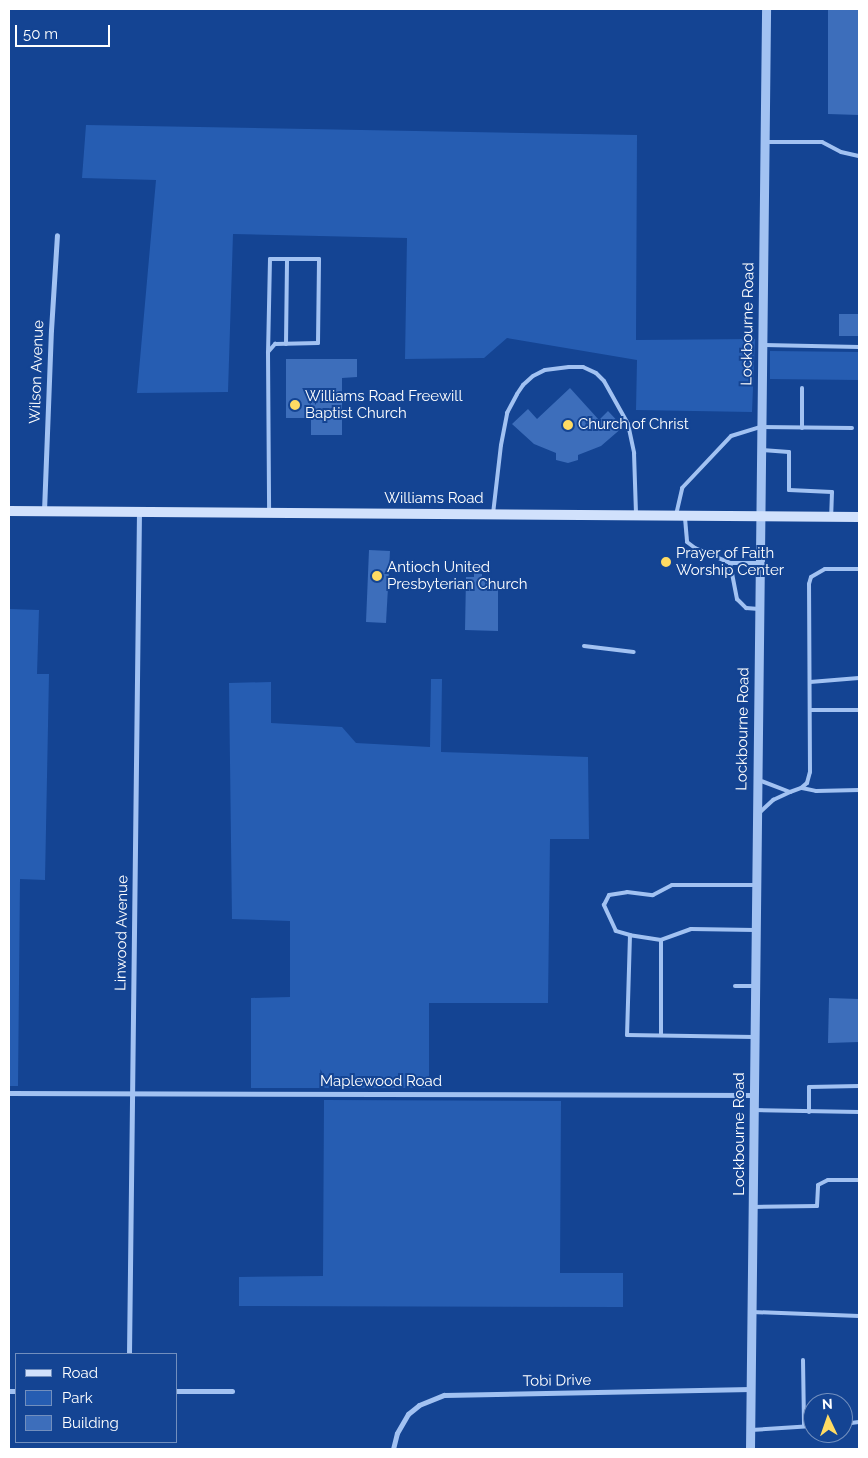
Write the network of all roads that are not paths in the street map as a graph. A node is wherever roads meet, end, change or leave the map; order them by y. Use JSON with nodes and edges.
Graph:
{"nodes":[{"id":1,"x":766,"y":9,"type":"edge"},
{"id":2,"x":764,"y":142,"type":"junction"},
{"id":3,"x":859,"y":156,"type":"edge"},
{"id":4,"x":57,"y":234,"type":"dead end"},
{"id":5,"x":287,"y":259,"type":"junction"},
{"id":6,"x":286,"y":344,"type":"junction"},
{"id":7,"x":761,"y":344,"type":"junction"},
{"id":8,"x":859,"y":347,"type":"edge"},
{"id":9,"x":268,"y":352,"type":"junction"},
{"id":10,"x":802,"y":388,"type":"dead end"},
{"id":11,"x":760,"y":428,"type":"junction"},
{"id":12,"x":802,"y":428,"type":"junction"},
{"id":13,"x":852,"y":428,"type":"dead end"},
{"id":14,"x":760,"y":450,"type":"junction"},
{"id":15,"x":9,"y":511,"type":"edge"},
{"id":16,"x":44,"y":511,"type":"junction"},
{"id":17,"x":139,"y":512,"type":"junction"},
{"id":18,"x":270,"y":512,"type":"junction"},
{"id":19,"x":493,"y":514,"type":"junction"},
{"id":20,"x":636,"y":515,"type":"junction"},
{"id":21,"x":680,"y":515,"type":"junction"},
{"id":22,"x":759,"y":516,"type":"junction"},
{"id":23,"x":831,"y":516,"type":"junction"},
{"id":24,"x":859,"y":517,"type":"edge"},
{"id":25,"x":730,"y":563,"type":"junction"},
{"id":26,"x":759,"y":563,"type":"junction"},
{"id":27,"x":859,"y":568,"type":"edge"},
{"id":28,"x":759,"y":609,"type":"junction"},
{"id":29,"x":584,"y":646,"type":"dead end"},
{"id":30,"x":634,"y":652,"type":"dead end"},
{"id":31,"x":859,"y":678,"type":"edge"},
{"id":32,"x":810,"y":682,"type":"junction"},
{"id":33,"x":810,"y":710,"type":"junction"},
{"id":34,"x":859,"y":710,"type":"edge"},
{"id":35,"x":757,"y":780,"type":"junction"},
{"id":36,"x":801,"y":788,"type":"junction"},
{"id":37,"x":859,"y":790,"type":"edge"},
{"id":38,"x":790,"y":792,"type":"junction"},
{"id":39,"x":756,"y":816,"type":"junction"},
{"id":40,"x":756,"y":886,"type":"junction"},
{"id":41,"x":755,"y":930,"type":"junction"},
{"id":42,"x":630,"y":935,"type":"junction"},
{"id":43,"x":661,"y":940,"type":"junction"},
{"id":44,"x":735,"y":986,"type":"dead end"},
{"id":45,"x":755,"y":986,"type":"junction"},
{"id":46,"x":661,"y":1035,"type":"junction"},
{"id":47,"x":754,"y":1037,"type":"junction"},
{"id":48,"x":859,"y":1086,"type":"edge"},
{"id":49,"x":9,"y":1093,"type":"edge"},
{"id":50,"x":134,"y":1093,"type":"junction"},
{"id":51,"x":754,"y":1095,"type":"junction"},
{"id":52,"x":754,"y":1110,"type":"junction"},
{"id":53,"x":809,"y":1112,"type":"junction"},
{"id":54,"x":859,"y":1112,"type":"edge"},
{"id":55,"x":859,"y":1180,"type":"edge"},
{"id":56,"x":753,"y":1207,"type":"junction"},
{"id":57,"x":752,"y":1312,"type":"junction"},
{"id":58,"x":859,"y":1316,"type":"edge"},
{"id":59,"x":129,"y":1353,"type":"edge"},
{"id":60,"x":803,"y":1360,"type":"dead end"},
{"id":61,"x":751,"y":1389,"type":"junction"},
{"id":62,"x":178,"y":1390,"type":"edge"},
{"id":63,"x":232,"y":1391,"type":"dead end"},
{"id":64,"x":804,"y":1393,"type":"edge"},
{"id":65,"x":803,"y":1426,"type":"edge"},
{"id":66,"x":750,"y":1430,"type":"junction"},
{"id":67,"x":393,"y":1449,"type":"edge"},
{"id":68,"x":750,"y":1449,"type":"edge"}],
"edges":[{"from":1,"to":2,"type":"street","name":"Lockbourne Road"},
{"from":2,"to":3,"type":"lane"},
{"from":2,"to":7,"type":"street","name":"Lockbourne Road"},
{"from":4,"to":16,"type":"street","name":"Wilson Avenue"},
{"from":5,"to":6,"type":"lane"},
{"from":5,"to":6,"type":"lane"},
{"from":5,"to":9,"type":"lane"},
{"from":6,"to":9,"type":"lane"},
{"from":7,"to":8,"type":"lane"},
{"from":7,"to":11,"type":"street","name":"Lockbourne Road"},
{"from":9,"to":18,"type":"lane"},
{"from":10,"to":12,"type":"lane"},
{"from":11,"to":12,"type":"lane"},
{"from":11,"to":14,"type":"street","name":"Lockbourne Road"},
{"from":11,"to":21,"type":"lane"},
{"from":12,"to":13,"type":"lane"},
{"from":14,"to":22,"type":"street","name":"Lockbourne Road"},
{"from":14,"to":23,"type":"lane"},
{"from":15,"to":16,"type":"main road","name":"Williams Road"},
{"from":16,"to":17,"type":"main road","name":"Williams Road"},
{"from":17,"to":18,"type":"main road","name":"Williams Road"},
{"from":17,"to":50,"type":"street","name":"Linwood Avenue"},
{"from":18,"to":19,"type":"main road","name":"Williams Road"},
{"from":19,"to":20,"type":"main road","name":"Williams Road"},
{"from":19,"to":20,"type":"lane"},
{"from":20,"to":21,"type":"main road","name":"Williams Road"},
{"from":21,"to":22,"type":"main road","name":"Williams Road"},
{"from":21,"to":25,"type":"lane"},
{"from":22,"to":23,"type":"main road","name":"Williams Road"},
{"from":22,"to":26,"type":"street","name":"Lockbourne Road"},
{"from":23,"to":24,"type":"main road","name":"Williams Road"},
{"from":25,"to":26,"type":"lane"},
{"from":25,"to":28,"type":"lane"},
{"from":26,"to":28,"type":"street","name":"Lockbourne Road"},
{"from":27,"to":32,"type":"lane"},
{"from":28,"to":35,"type":"street","name":"Lockbourne Road"},
{"from":29,"to":30,"type":"lane"},
{"from":31,"to":32,"type":"lane"},
{"from":32,"to":33,"type":"lane"},
{"from":33,"to":34,"type":"lane"},
{"from":33,"to":36,"type":"lane"},
{"from":35,"to":38,"type":"lane"},
{"from":35,"to":39,"type":"street","name":"Lockbourne Road"},
{"from":36,"to":37,"type":"lane"},
{"from":36,"to":38,"type":"lane"},
{"from":38,"to":39,"type":"lane"},
{"from":39,"to":40,"type":"street","name":"Lockbourne Road"},
{"from":40,"to":41,"type":"street","name":"Lockbourne Road"},
{"from":40,"to":42,"type":"lane"},
{"from":41,"to":43,"type":"lane"},
{"from":41,"to":45,"type":"street","name":"Lockbourne Road"},
{"from":42,"to":43,"type":"lane"},
{"from":42,"to":46,"type":"lane"},
{"from":43,"to":46,"type":"lane"},
{"from":44,"to":45,"type":"lane"},
{"from":45,"to":47,"type":"street","name":"Lockbourne Road"},
{"from":46,"to":47,"type":"lane"},
{"from":47,"to":51,"type":"street","name":"Lockbourne Road"},
{"from":48,"to":53,"type":"lane"},
{"from":49,"to":50,"type":"street","name":"Maplewood Road"},
{"from":50,"to":51,"type":"street","name":"Maplewood Road"},
{"from":50,"to":59,"type":"street","name":"Linwood Avenue"},
{"from":51,"to":52,"type":"street","name":"Lockbourne Road"},
{"from":52,"to":53,"type":"lane"},
{"from":52,"to":56,"type":"street","name":"Lockbourne Road"},
{"from":53,"to":54,"type":"lane"},
{"from":55,"to":56,"type":"lane"},
{"from":56,"to":57,"type":"street","name":"Lockbourne Road"},
{"from":57,"to":58,"type":"lane"},
{"from":57,"to":61,"type":"street","name":"Lockbourne Road"},
{"from":60,"to":64,"type":"lane"},
{"from":61,"to":66,"type":"street","name":"Lockbourne Road"},
{"from":61,"to":67,"type":"street","name":"Tobi Drive"},
{"from":62,"to":63,"type":"street"},
{"from":65,"to":66,"type":"lane"},
{"from":66,"to":68,"type":"street","name":"Lockbourne Road"}]}
